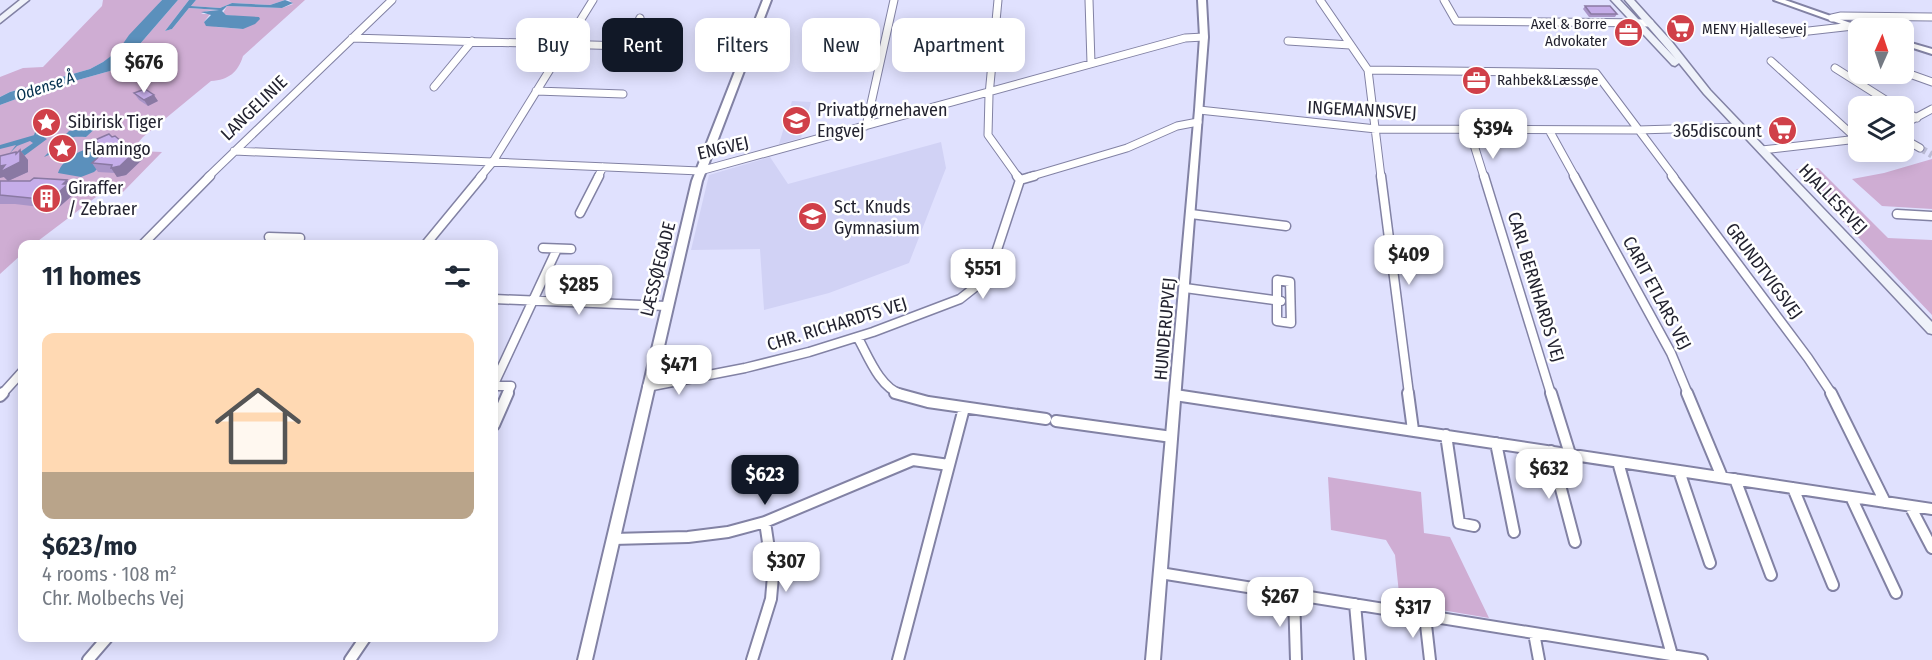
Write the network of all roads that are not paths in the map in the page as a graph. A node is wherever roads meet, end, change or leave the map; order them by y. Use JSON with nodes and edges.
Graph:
{"nodes":[{"id":1,"x":14,"y":0,"type":"edge"},
{"id":2,"x":25,"y":0,"type":"edge"},
{"id":3,"x":392,"y":0,"type":"edge"},
{"id":4,"x":593,"y":0,"type":"edge"},
{"id":5,"x":767,"y":0,"type":"edge"},
{"id":6,"x":894,"y":0,"type":"edge"},
{"id":7,"x":998,"y":0,"type":"edge"},
{"id":8,"x":1089,"y":0,"type":"edge"},
{"id":9,"x":1202,"y":0,"type":"edge"},
{"id":10,"x":1320,"y":0,"type":"edge"},
{"id":11,"x":1444,"y":0,"type":"edge"},
{"id":12,"x":1615,"y":0,"type":"edge"},
{"id":13,"x":1623,"y":0,"type":"edge"},
{"id":14,"x":1629,"y":0,"type":"edge"},
{"id":15,"x":1778,"y":0,"type":"edge"},
{"id":16,"x":0,"y":11,"type":"edge"},
{"id":17,"x":1932,"y":17,"type":"edge"},
{"id":18,"x":582,"y":18,"type":"edge"},
{"id":19,"x":1832,"y":18,"type":"junction"},
{"id":20,"x":0,"y":20,"type":"edge"},
{"id":21,"x":1644,"y":22,"type":"junction"},
{"id":22,"x":1848,"y":24,"type":"edge"},
{"id":23,"x":1848,"y":28,"type":"edge"},
{"id":24,"x":1782,"y":34,"type":"dead end"},
{"id":25,"x":1204,"y":37,"type":"junction"},
{"id":26,"x":352,"y":38,"type":"junction"},
{"id":27,"x":472,"y":41,"type":"junction"},
{"id":28,"x":1288,"y":41,"type":"dead end"},
{"id":29,"x":516,"y":43,"type":"edge"},
{"id":30,"x":1350,"y":45,"type":"junction"},
{"id":31,"x":1914,"y":46,"type":"edge"},
{"id":32,"x":1932,"y":52,"type":"edge"},
{"id":33,"x":1772,"y":61,"type":"dead end"},
{"id":34,"x":1091,"y":63,"type":"junction"},
{"id":35,"x":1835,"y":68,"type":"dead end"},
{"id":36,"x":1368,"y":70,"type":"junction"},
{"id":37,"x":548,"y":72,"type":"edge"},
{"id":38,"x":1914,"y":76,"type":"edge"},
{"id":39,"x":1932,"y":82,"type":"edge"},
{"id":40,"x":434,"y":87,"type":"dead end"},
{"id":41,"x":536,"y":91,"type":"junction"},
{"id":42,"x":990,"y":92,"type":"junction"},
{"id":43,"x":624,"y":94,"type":"dead end"},
{"id":44,"x":1879,"y":96,"type":"edge"},
{"id":45,"x":1932,"y":109,"type":"edge"},
{"id":46,"x":1199,"y":110,"type":"junction"},
{"id":47,"x":1914,"y":116,"type":"edge"},
{"id":48,"x":1917,"y":118,"type":"junction"},
{"id":49,"x":1914,"y":119,"type":"edge"},
{"id":50,"x":1198,"y":122,"type":"junction"},
{"id":51,"x":866,"y":126,"type":"junction"},
{"id":52,"x":1740,"y":127,"type":"junction"},
{"id":53,"x":1376,"y":129,"type":"junction"},
{"id":54,"x":1469,"y":129,"type":"junction"},
{"id":55,"x":1549,"y":130,"type":"junction"},
{"id":56,"x":1638,"y":130,"type":"junction"},
{"id":57,"x":1848,"y":130,"type":"edge"},
{"id":58,"x":1848,"y":140,"type":"edge"},
{"id":59,"x":1914,"y":145,"type":"edge"},
{"id":60,"x":1920,"y":148,"type":"tunnel mouth"},
{"id":61,"x":1762,"y":150,"type":"junction"},
{"id":62,"x":234,"y":151,"type":"junction"},
{"id":63,"x":492,"y":163,"type":"junction"},
{"id":64,"x":603,"y":167,"type":"junction"},
{"id":65,"x":700,"y":171,"type":"junction"},
{"id":66,"x":1020,"y":180,"type":"junction"},
{"id":67,"x":580,"y":213,"type":"dead end"},
{"id":68,"x":1191,"y":214,"type":"junction"},
{"id":69,"x":1897,"y":214,"type":"dead end"},
{"id":70,"x":1932,"y":216,"type":"edge"},
{"id":71,"x":1286,"y":226,"type":"dead end"},
{"id":72,"x":269,"y":237,"type":"dead end"},
{"id":73,"x":300,"y":238,"type":"dead end"},
{"id":74,"x":147,"y":240,"type":"edge"},
{"id":75,"x":279,"y":240,"type":"edge"},
{"id":76,"x":288,"y":240,"type":"edge"},
{"id":77,"x":429,"y":240,"type":"edge"},
{"id":78,"x":543,"y":248,"type":"dead end"},
{"id":79,"x":557,"y":249,"type":"junction"},
{"id":80,"x":571,"y":249,"type":"dead end"},
{"id":81,"x":1185,"y":288,"type":"junction"},
{"id":82,"x":498,"y":299,"type":"edge"},
{"id":83,"x":532,"y":300,"type":"junction"},
{"id":84,"x":1277,"y":301,"type":"junction"},
{"id":85,"x":1290,"y":302,"type":"junction"},
{"id":86,"x":666,"y":306,"type":"junction"},
{"id":87,"x":1932,"y":330,"type":"edge"},
{"id":88,"x":858,"y":338,"type":"junction"},
{"id":89,"x":18,"y":376,"type":"edge"},
{"id":90,"x":498,"y":376,"type":"edge"},
{"id":91,"x":498,"y":385,"type":"edge"},
{"id":92,"x":647,"y":387,"type":"junction"},
{"id":93,"x":1175,"y":394,"type":"junction"},
{"id":94,"x":0,"y":396,"type":"edge"},
{"id":95,"x":964,"y":408,"type":"junction"},
{"id":96,"x":498,"y":416,"type":"edge"},
{"id":97,"x":1413,"y":430,"type":"junction"},
{"id":98,"x":1446,"y":435,"type":"junction"},
{"id":99,"x":1172,"y":437,"type":"junction"},
{"id":100,"x":1496,"y":443,"type":"junction"},
{"id":101,"x":1551,"y":451,"type":"junction"},
{"id":102,"x":1570,"y":454,"type":"junction"},
{"id":103,"x":1618,"y":462,"type":"junction"},
{"id":104,"x":949,"y":465,"type":"junction"},
{"id":105,"x":1679,"y":471,"type":"junction"},
{"id":106,"x":1722,"y":477,"type":"junction"},
{"id":107,"x":1735,"y":479,"type":"junction"},
{"id":108,"x":1793,"y":488,"type":"junction"},
{"id":109,"x":1851,"y":497,"type":"junction"},
{"id":110,"x":1885,"y":502,"type":"junction"},
{"id":111,"x":1910,"y":506,"type":"junction"},
{"id":112,"x":1932,"y":509,"type":"edge"},
{"id":113,"x":765,"y":522,"type":"junction"},
{"id":114,"x":1474,"y":526,"type":"dead end"},
{"id":115,"x":1514,"y":532,"type":"dead end"},
{"id":116,"x":613,"y":538,"type":"junction"},
{"id":117,"x":1575,"y":542,"type":"dead end"},
{"id":118,"x":1932,"y":548,"type":"edge"},
{"id":119,"x":1710,"y":563,"type":"dead end"},
{"id":120,"x":1160,"y":573,"type":"junction"},
{"id":121,"x":1771,"y":575,"type":"dead end"},
{"id":122,"x":1833,"y":585,"type":"dead end"},
{"id":123,"x":1896,"y":593,"type":"dead end"},
{"id":124,"x":1294,"y":595,"type":"junction"},
{"id":125,"x":1355,"y":604,"type":"junction"},
{"id":126,"x":1425,"y":616,"type":"junction"},
{"id":127,"x":1534,"y":633,"type":"junction"},
{"id":128,"x":104,"y":642,"type":"edge"},
{"id":129,"x":362,"y":642,"type":"edge"},
{"id":130,"x":1672,"y":655,"type":"junction"},
{"id":131,"x":88,"y":660,"type":"edge"},
{"id":132,"x":350,"y":660,"type":"edge"},
{"id":133,"x":585,"y":660,"type":"edge"},
{"id":134,"x":752,"y":660,"type":"edge"},
{"id":135,"x":898,"y":660,"type":"edge"},
{"id":136,"x":1153,"y":660,"type":"edge"},
{"id":137,"x":1296,"y":660,"type":"edge"},
{"id":138,"x":1360,"y":660,"type":"edge"},
{"id":139,"x":1430,"y":660,"type":"edge"},
{"id":140,"x":1539,"y":660,"type":"edge"},
{"id":141,"x":1701,"y":660,"type":"edge"}],
"edges":[{"from":1,"to":16,"type":"main road"},
{"from":2,"to":20,"type":"main road"},
{"from":3,"to":26,"type":"street","name":"LANGELINIE"},
{"from":4,"to":18,"type":"street"},
{"from":5,"to":65,"type":"street","name":"LÆSSØEGADE"},
{"from":6,"to":51,"type":"street"},
{"from":7,"to":42,"type":"street"},
{"from":8,"to":34,"type":"street"},
{"from":9,"to":25,"type":"street","name":"HUNDERUPVEJ"},
{"from":10,"to":30,"type":"street"},
{"from":11,"to":21,"type":"street"},
{"from":12,"to":21,"type":"main road","name":"HJALLESEVEJ"},
{"from":13,"to":21,"type":"main road"},
{"from":14,"to":21,"type":"main road","name":"HJALLESEVEJ"},
{"from":15,"to":19,"type":"street"},
{"from":17,"to":19,"type":"street"},
{"from":19,"to":22,"type":"street"},
{"from":21,"to":52,"type":"main road","name":"HJALLESEVEJ"},
{"from":23,"to":24,"type":"street"},
{"from":25,"to":34,"type":"street","name":"ENGVEJ"},
{"from":25,"to":46,"type":"street","name":"HUNDERUPVEJ"},
{"from":26,"to":27,"type":"street"},
{"from":26,"to":62,"type":"street","name":"LANGELINIE"},
{"from":27,"to":29,"type":"street"},
{"from":27,"to":40,"type":"street"},
{"from":28,"to":30,"type":"street"},
{"from":30,"to":36,"type":"street"},
{"from":31,"to":32,"type":"street"},
{"from":33,"to":57,"type":"street"},
{"from":34,"to":42,"type":"street","name":"ENGVEJ"},
{"from":35,"to":44,"type":"street"},
{"from":36,"to":53,"type":"street"},
{"from":36,"to":56,"type":"street","name":"GRUNDTVIGSVEJ"},
{"from":37,"to":41,"type":"street"},
{"from":38,"to":39,"type":"street"},
{"from":41,"to":43,"type":"street"},
{"from":41,"to":63,"type":"street"},
{"from":42,"to":51,"type":"street","name":"ENGVEJ"},
{"from":42,"to":66,"type":"street"},
{"from":45,"to":48,"type":"street"},
{"from":46,"to":50,"type":"street","name":"HUNDERUPVEJ"},
{"from":46,"to":53,"type":"street","name":"INGEMANNSVEJ"},
{"from":47,"to":48,"type":"street"},
{"from":48,"to":49,"type":"street"},
{"from":50,"to":66,"type":"street"},
{"from":50,"to":68,"type":"street","name":"HUNDERUPVEJ"},
{"from":51,"to":65,"type":"street","name":"ENGVEJ"},
{"from":52,"to":56,"type":"street","name":"INGEMANNSVEJ"},
{"from":52,"to":61,"type":"main road","name":"HJALLESEVEJ"},
{"from":53,"to":54,"type":"street","name":"INGEMANNSVEJ"},
{"from":53,"to":97,"type":"street"},
{"from":54,"to":55,"type":"street","name":"INGEMANNSVEJ"},
{"from":54,"to":102,"type":"street","name":"CARL BERNHARDS VEJ"},
{"from":55,"to":56,"type":"street","name":"INGEMANNSVEJ"},
{"from":55,"to":106,"type":"street","name":"CARIT ETLARS VEJ"},
{"from":56,"to":110,"type":"street","name":"GRUNDTVIGSVEJ"},
{"from":58,"to":61,"type":"street"},
{"from":59,"to":60,"type":"street"},
{"from":61,"to":87,"type":"main road","name":"HJALLESEVEJ"},
{"from":62,"to":63,"type":"street","name":"ENGVEJ"},
{"from":62,"to":74,"type":"street","name":"LANGELINIE"},
{"from":63,"to":64,"type":"street","name":"ENGVEJ"},
{"from":63,"to":77,"type":"street"},
{"from":64,"to":65,"type":"street","name":"ENGVEJ"},
{"from":64,"to":67,"type":"street"},
{"from":65,"to":86,"type":"street","name":"LÆSSØEGADE"},
{"from":66,"to":88,"type":"street","name":"CHR. RICHARDTS VEJ"},
{"from":68,"to":71,"type":"street"},
{"from":68,"to":81,"type":"street","name":"HUNDERUPVEJ"},
{"from":69,"to":70,"type":"street"},
{"from":72,"to":75,"type":"street"},
{"from":73,"to":76,"type":"street"},
{"from":78,"to":79,"type":"street"},
{"from":79,"to":80,"type":"street"},
{"from":79,"to":83,"type":"street"},
{"from":81,"to":84,"type":"street"},
{"from":81,"to":93,"type":"street","name":"HUNDERUPVEJ"},
{"from":82,"to":83,"type":"street"},
{"from":83,"to":86,"type":"street"},
{"from":83,"to":90,"type":"street"},
{"from":84,"to":85,"type":"street"},
{"from":84,"to":85,"type":"street"},
{"from":84,"to":85,"type":"street"},
{"from":86,"to":92,"type":"street","name":"LÆSSØEGADE"},
{"from":88,"to":92,"type":"street","name":"CHR. RICHARDTS VEJ"},
{"from":88,"to":95,"type":"street"},
{"from":89,"to":94,"type":"street"},
{"from":91,"to":96,"type":"street"},
{"from":92,"to":116,"type":"street","name":"LÆSSØEGADE"},
{"from":93,"to":97,"type":"street"},
{"from":93,"to":99,"type":"street","name":"HUNDERUPVEJ"},
{"from":95,"to":99,"type":"street"},
{"from":95,"to":104,"type":"street"},
{"from":97,"to":98,"type":"street"},
{"from":98,"to":100,"type":"street"},
{"from":98,"to":114,"type":"street"},
{"from":99,"to":120,"type":"street","name":"HUNDERUPVEJ"},
{"from":100,"to":101,"type":"street"},
{"from":100,"to":115,"type":"street"},
{"from":101,"to":102,"type":"street"},
{"from":101,"to":117,"type":"street"},
{"from":102,"to":103,"type":"street"},
{"from":103,"to":105,"type":"street"},
{"from":103,"to":130,"type":"street"},
{"from":104,"to":113,"type":"street"},
{"from":104,"to":135,"type":"street"},
{"from":105,"to":106,"type":"street"},
{"from":105,"to":119,"type":"street"},
{"from":106,"to":107,"type":"street"},
{"from":107,"to":108,"type":"street"},
{"from":107,"to":121,"type":"street"},
{"from":108,"to":109,"type":"street"},
{"from":108,"to":122,"type":"street"},
{"from":109,"to":110,"type":"street"},
{"from":109,"to":123,"type":"street"},
{"from":110,"to":111,"type":"street"},
{"from":111,"to":112,"type":"street"},
{"from":111,"to":118,"type":"street"},
{"from":113,"to":116,"type":"street"},
{"from":113,"to":134,"type":"street"},
{"from":116,"to":133,"type":"street","name":"LÆSSØEGADE"},
{"from":120,"to":124,"type":"street"},
{"from":120,"to":136,"type":"street","name":"HUNDERUPVEJ"},
{"from":124,"to":125,"type":"street"},
{"from":124,"to":137,"type":"street"},
{"from":125,"to":126,"type":"street"},
{"from":125,"to":138,"type":"street"},
{"from":126,"to":127,"type":"street"},
{"from":126,"to":139,"type":"street"},
{"from":127,"to":130,"type":"street"},
{"from":127,"to":140,"type":"street"},
{"from":128,"to":131,"type":"street"},
{"from":129,"to":132,"type":"street"},
{"from":130,"to":141,"type":"street"}]}
